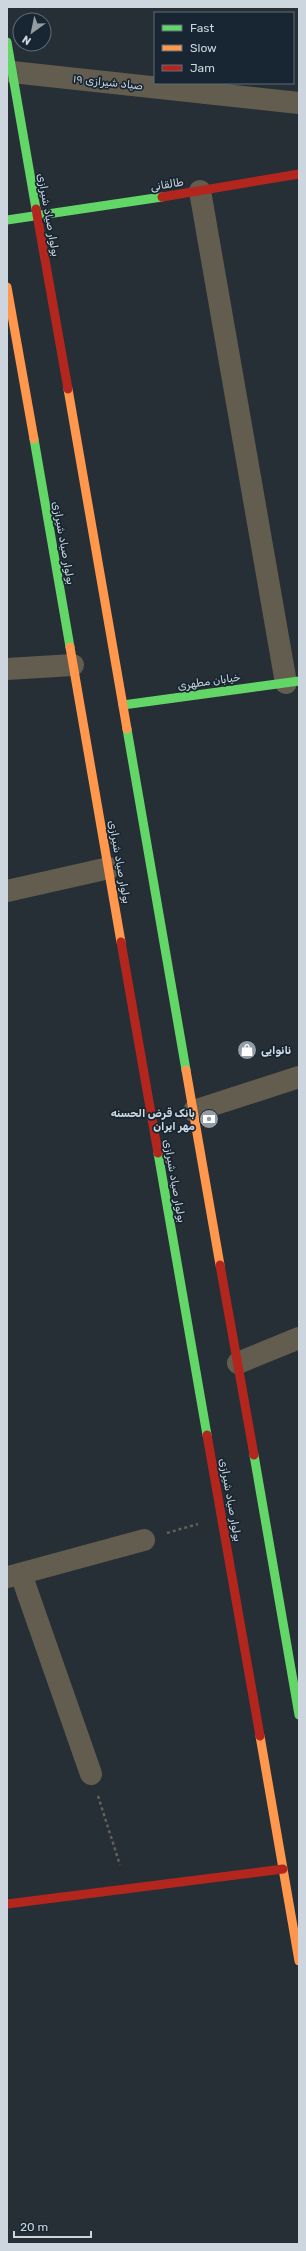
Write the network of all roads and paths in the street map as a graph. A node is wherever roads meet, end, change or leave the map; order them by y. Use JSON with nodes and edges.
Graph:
{"nodes":[{"id":1,"x":7,"y":42,"type":"edge"},
{"id":2,"x":12,"y":72,"type":"junction"},
{"id":3,"x":299,"y":103,"type":"edge"},
{"id":4,"x":299,"y":174,"type":"edge"},
{"id":5,"x":200,"y":191,"type":"junction"},
{"id":6,"x":38,"y":215,"type":"junction"},
{"id":7,"x":7,"y":220,"type":"edge"},
{"id":8,"x":7,"y":287,"type":"edge"},
{"id":9,"x":73,"y":665,"type":"junction"},
{"id":10,"x":7,"y":669,"type":"edge"},
{"id":11,"x":292,"y":682,"type":"edge"},
{"id":12,"x":123,"y":705,"type":"junction"},
{"id":13,"x":109,"y":868,"type":"junction"},
{"id":14,"x":7,"y":892,"type":"edge"},
{"id":15,"x":299,"y":1077,"type":"edge"},
{"id":16,"x":194,"y":1111,"type":"junction"},
{"id":17,"x":299,"y":1338,"type":"edge"},
{"id":18,"x":238,"y":1363,"type":"junction"},
{"id":19,"x":222,"y":1517,"type":"junction"},
{"id":20,"x":144,"y":1540,"type":"joint"},
{"id":21,"x":14,"y":1576,"type":"edge"},
{"id":22,"x":299,"y":1715,"type":"edge"},
{"id":23,"x":91,"y":1774,"type":"joint"},
{"id":24,"x":294,"y":1867,"type":"dead end"},
{"id":25,"x":283,"y":1869,"type":"junction"},
{"id":26,"x":127,"y":1889,"type":"junction"},
{"id":27,"x":7,"y":1904,"type":"edge"},
{"id":28,"x":299,"y":1961,"type":"edge"}],
"edges":[{"from":1,"to":2,"type":"main road","name":"بولوار صیاد شیرازی"},
{"from":2,"to":3,"type":"street","name":"صیاد شیرازی ۱۹"},
{"from":2,"to":6,"type":"main road","name":"بولوار صیاد شیرازی"},
{"from":4,"to":5,"type":"main road","name":"طالقانی"},
{"from":5,"to":6,"type":"main road","name":"طالقانی"},
{"from":5,"to":11,"type":"street"},
{"from":6,"to":7,"type":"main road","name":"طالقانی"},
{"from":6,"to":12,"type":"main road","name":"بولوار صیاد شیرازی"},
{"from":8,"to":9,"type":"main road","name":"بولوار صیاد شیرازی"},
{"from":9,"to":10,"type":"street"},
{"from":9,"to":13,"type":"main road","name":"بولوار صیاد شیرازی"},
{"from":11,"to":12,"type":"main road","name":"خیابان مطهری"},
{"from":12,"to":16,"type":"main road","name":"بولوار صیاد شیرازی"},
{"from":13,"to":14,"type":"street"},
{"from":13,"to":19,"type":"main road","name":"بولوار صیاد شیرازی"},
{"from":15,"to":16,"type":"street"},
{"from":16,"to":18,"type":"main road","name":"بولوار صیاد شیرازی"},
{"from":17,"to":18,"type":"street"},
{"from":18,"to":22,"type":"main road","name":"بولوار صیاد شیرازی"},
{"from":19,"to":20,"type":"path"},
{"from":19,"to":25,"type":"main road","name":"بولوار صیاد شیرازی"},
{"from":20,"to":21,"type":"street"},
{"from":21,"to":23,"type":"street"},
{"from":23,"to":26,"type":"path"},
{"from":24,"to":25,"type":"main road"},
{"from":25,"to":26,"type":"main road"},
{"from":25,"to":28,"type":"main road","name":"بولوار صیاد شیرازی"},
{"from":26,"to":27,"type":"main road"}]}
